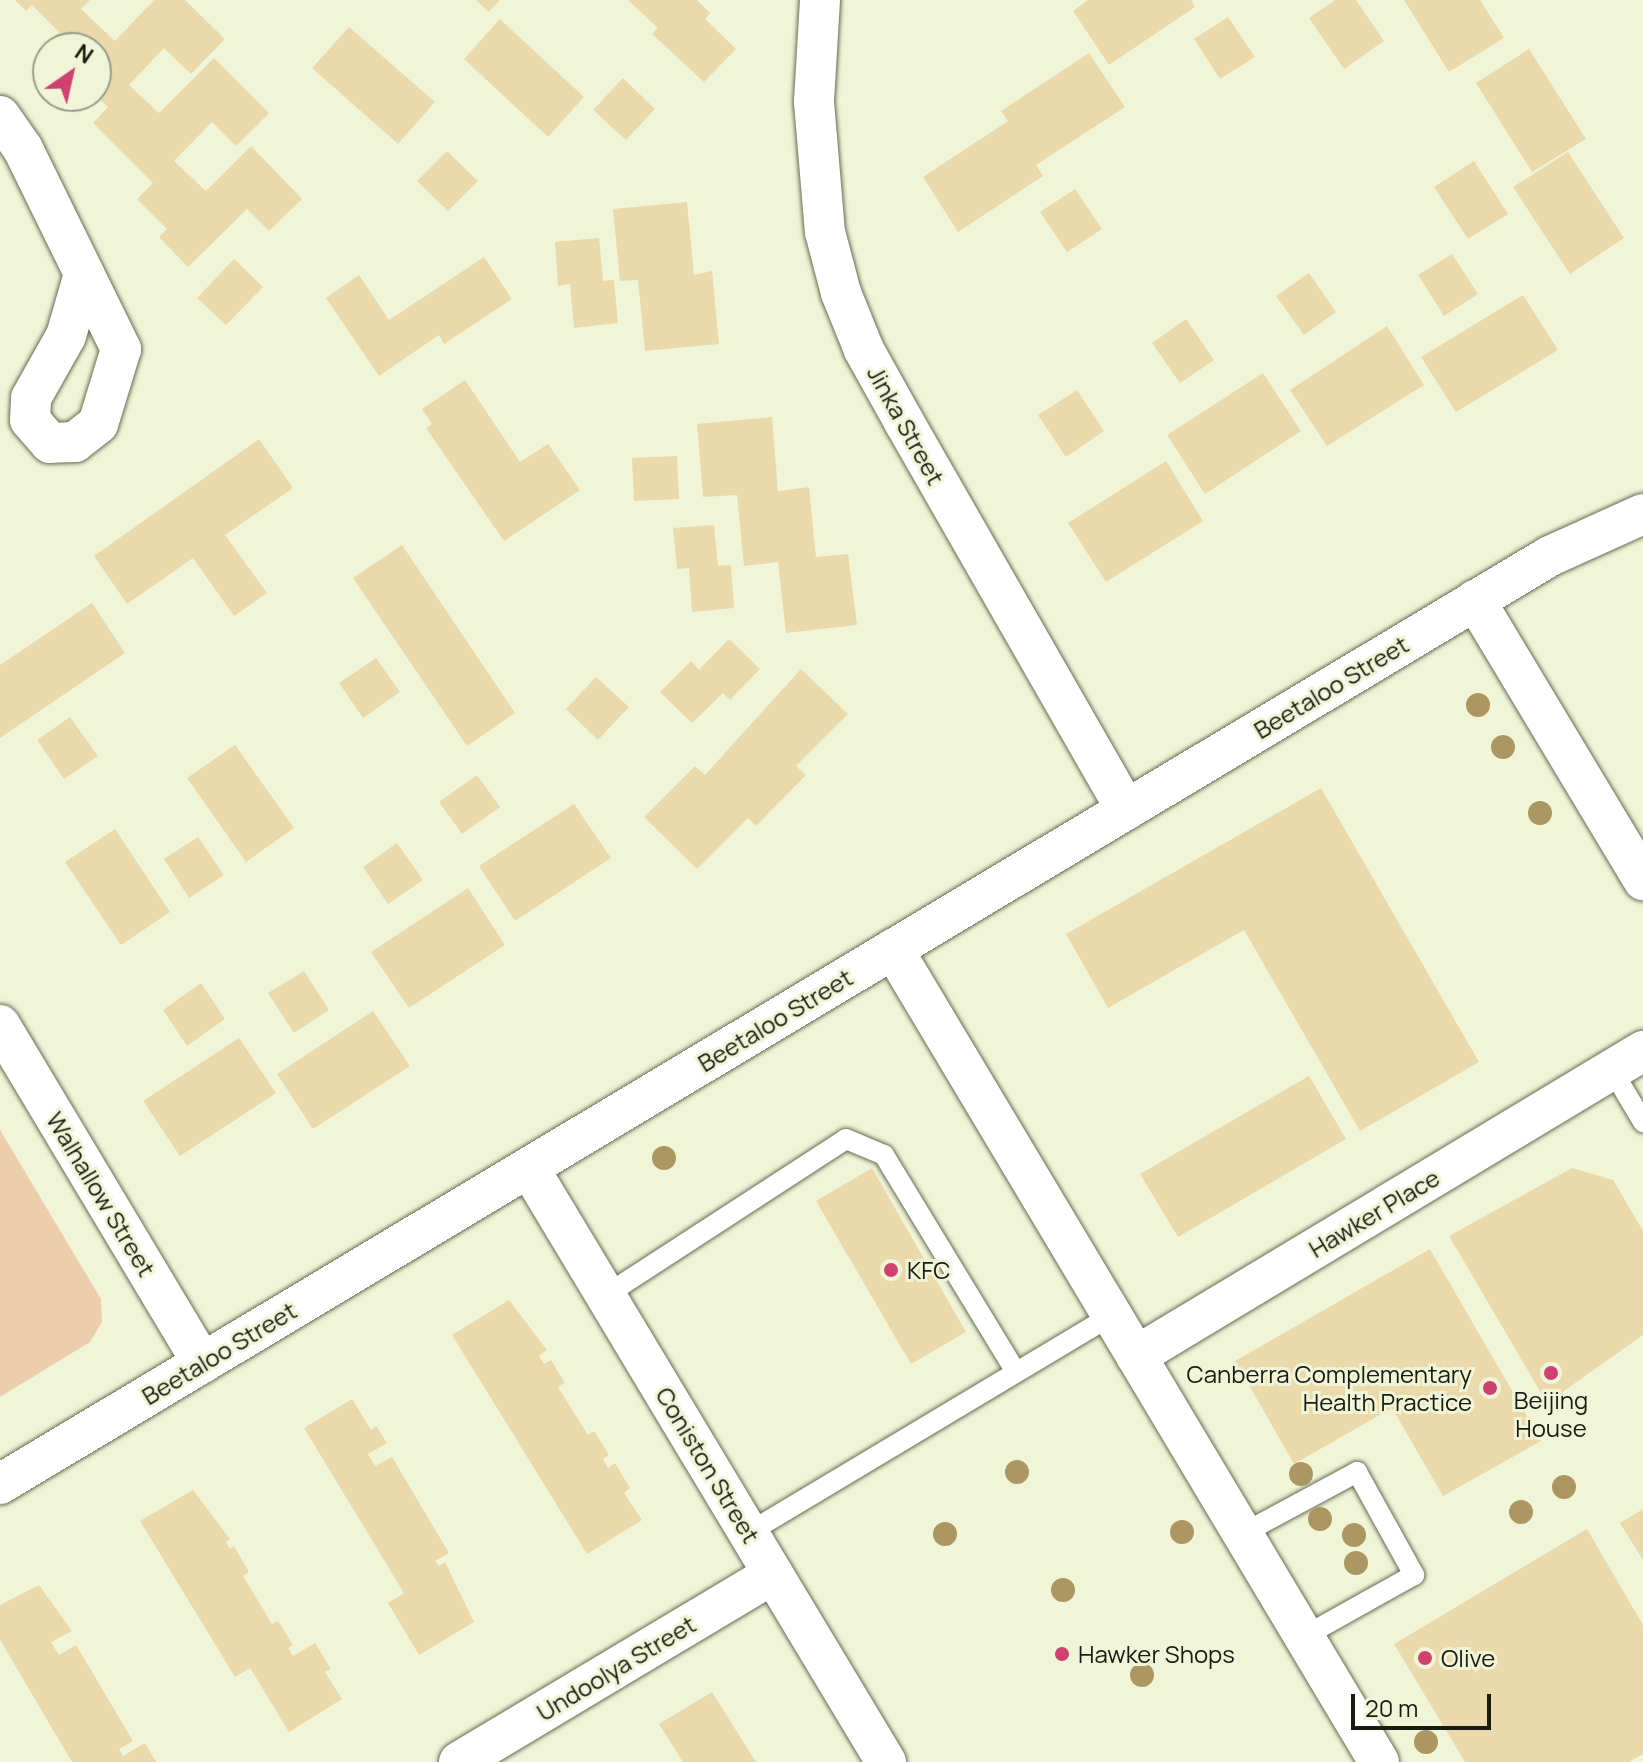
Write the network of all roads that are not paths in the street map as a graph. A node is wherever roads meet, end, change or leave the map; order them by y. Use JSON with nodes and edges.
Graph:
{"nodes":[{"id":1,"x":820,"y":0,"type":"edge"},
{"id":2,"x":0,"y":116,"type":"edge"},
{"id":3,"x":84,"y":274,"type":"dead end"},
{"id":4,"x":1643,"y":483,"type":"edge"},
{"id":5,"x":1643,"y":514,"type":"edge"},
{"id":6,"x":1550,"y":556,"type":"junction"},
{"id":7,"x":1475,"y":600,"type":"junction"},
{"id":8,"x":1126,"y":810,"type":"junction"},
{"id":9,"x":1643,"y":880,"type":"edge"},
{"id":10,"x":893,"y":949,"type":"junction"},
{"id":11,"x":0,"y":1025,"type":"edge"},
{"id":12,"x":1628,"y":1060,"type":"edge"},
{"id":13,"x":1643,"y":1122,"type":"edge"},
{"id":14,"x":529,"y":1168,"type":"junction"},
{"id":15,"x":606,"y":1295,"type":"junction"},
{"id":16,"x":1112,"y":1315,"type":"junction"},
{"id":17,"x":1136,"y":1356,"type":"junction"},
{"id":18,"x":202,"y":1363,"type":"junction"},
{"id":19,"x":1016,"y":1372,"type":"junction"},
{"id":20,"x":0,"y":1484,"type":"edge"},
{"id":21,"x":748,"y":1533,"type":"junction"},
{"id":22,"x":1242,"y":1534,"type":"junction"},
{"id":23,"x":773,"y":1574,"type":"junction"},
{"id":24,"x":1305,"y":1636,"type":"junction"},
{"id":25,"x":459,"y":1762,"type":"edge"},
{"id":26,"x":886,"y":1762,"type":"edge"},
{"id":27,"x":1379,"y":1762,"type":"edge"}],
"edges":[{"from":1,"to":8,"type":"street","name":"Jinka Street"},
{"from":2,"to":3,"type":"street"},
{"from":4,"to":6,"type":"street","name":"Beetaloo Street"},
{"from":5,"to":6,"type":"street","name":"Beetaloo Street"},
{"from":6,"to":7,"type":"street","name":"Beetaloo Street"},
{"from":7,"to":8,"type":"street","name":"Beetaloo Street"},
{"from":7,"to":9,"type":"street"},
{"from":8,"to":10,"type":"street","name":"Beetaloo Street"},
{"from":10,"to":14,"type":"street","name":"Beetaloo Street"},
{"from":10,"to":16,"type":"street"},
{"from":11,"to":18,"type":"street","name":"Walhallow Street"},
{"from":12,"to":13,"type":"lane","name":"Hawker Place"},
{"from":12,"to":17,"type":"street","name":"Hawker Place"},
{"from":14,"to":15,"type":"street","name":"Coniston Street"},
{"from":14,"to":18,"type":"street","name":"Beetaloo Street"},
{"from":15,"to":19,"type":"lane"},
{"from":15,"to":21,"type":"street","name":"Coniston Street"},
{"from":16,"to":17,"type":"street"},
{"from":16,"to":19,"type":"lane"},
{"from":17,"to":22,"type":"street"},
{"from":18,"to":20,"type":"street","name":"Beetaloo Street"},
{"from":19,"to":21,"type":"lane"},
{"from":21,"to":23,"type":"street","name":"Coniston Street"},
{"from":22,"to":24,"type":"street"},
{"from":22,"to":24,"type":"lane"},
{"from":23,"to":25,"type":"street","name":"Undoolya Street"},
{"from":23,"to":26,"type":"street","name":"Coniston Street"},
{"from":24,"to":27,"type":"street"}]}
